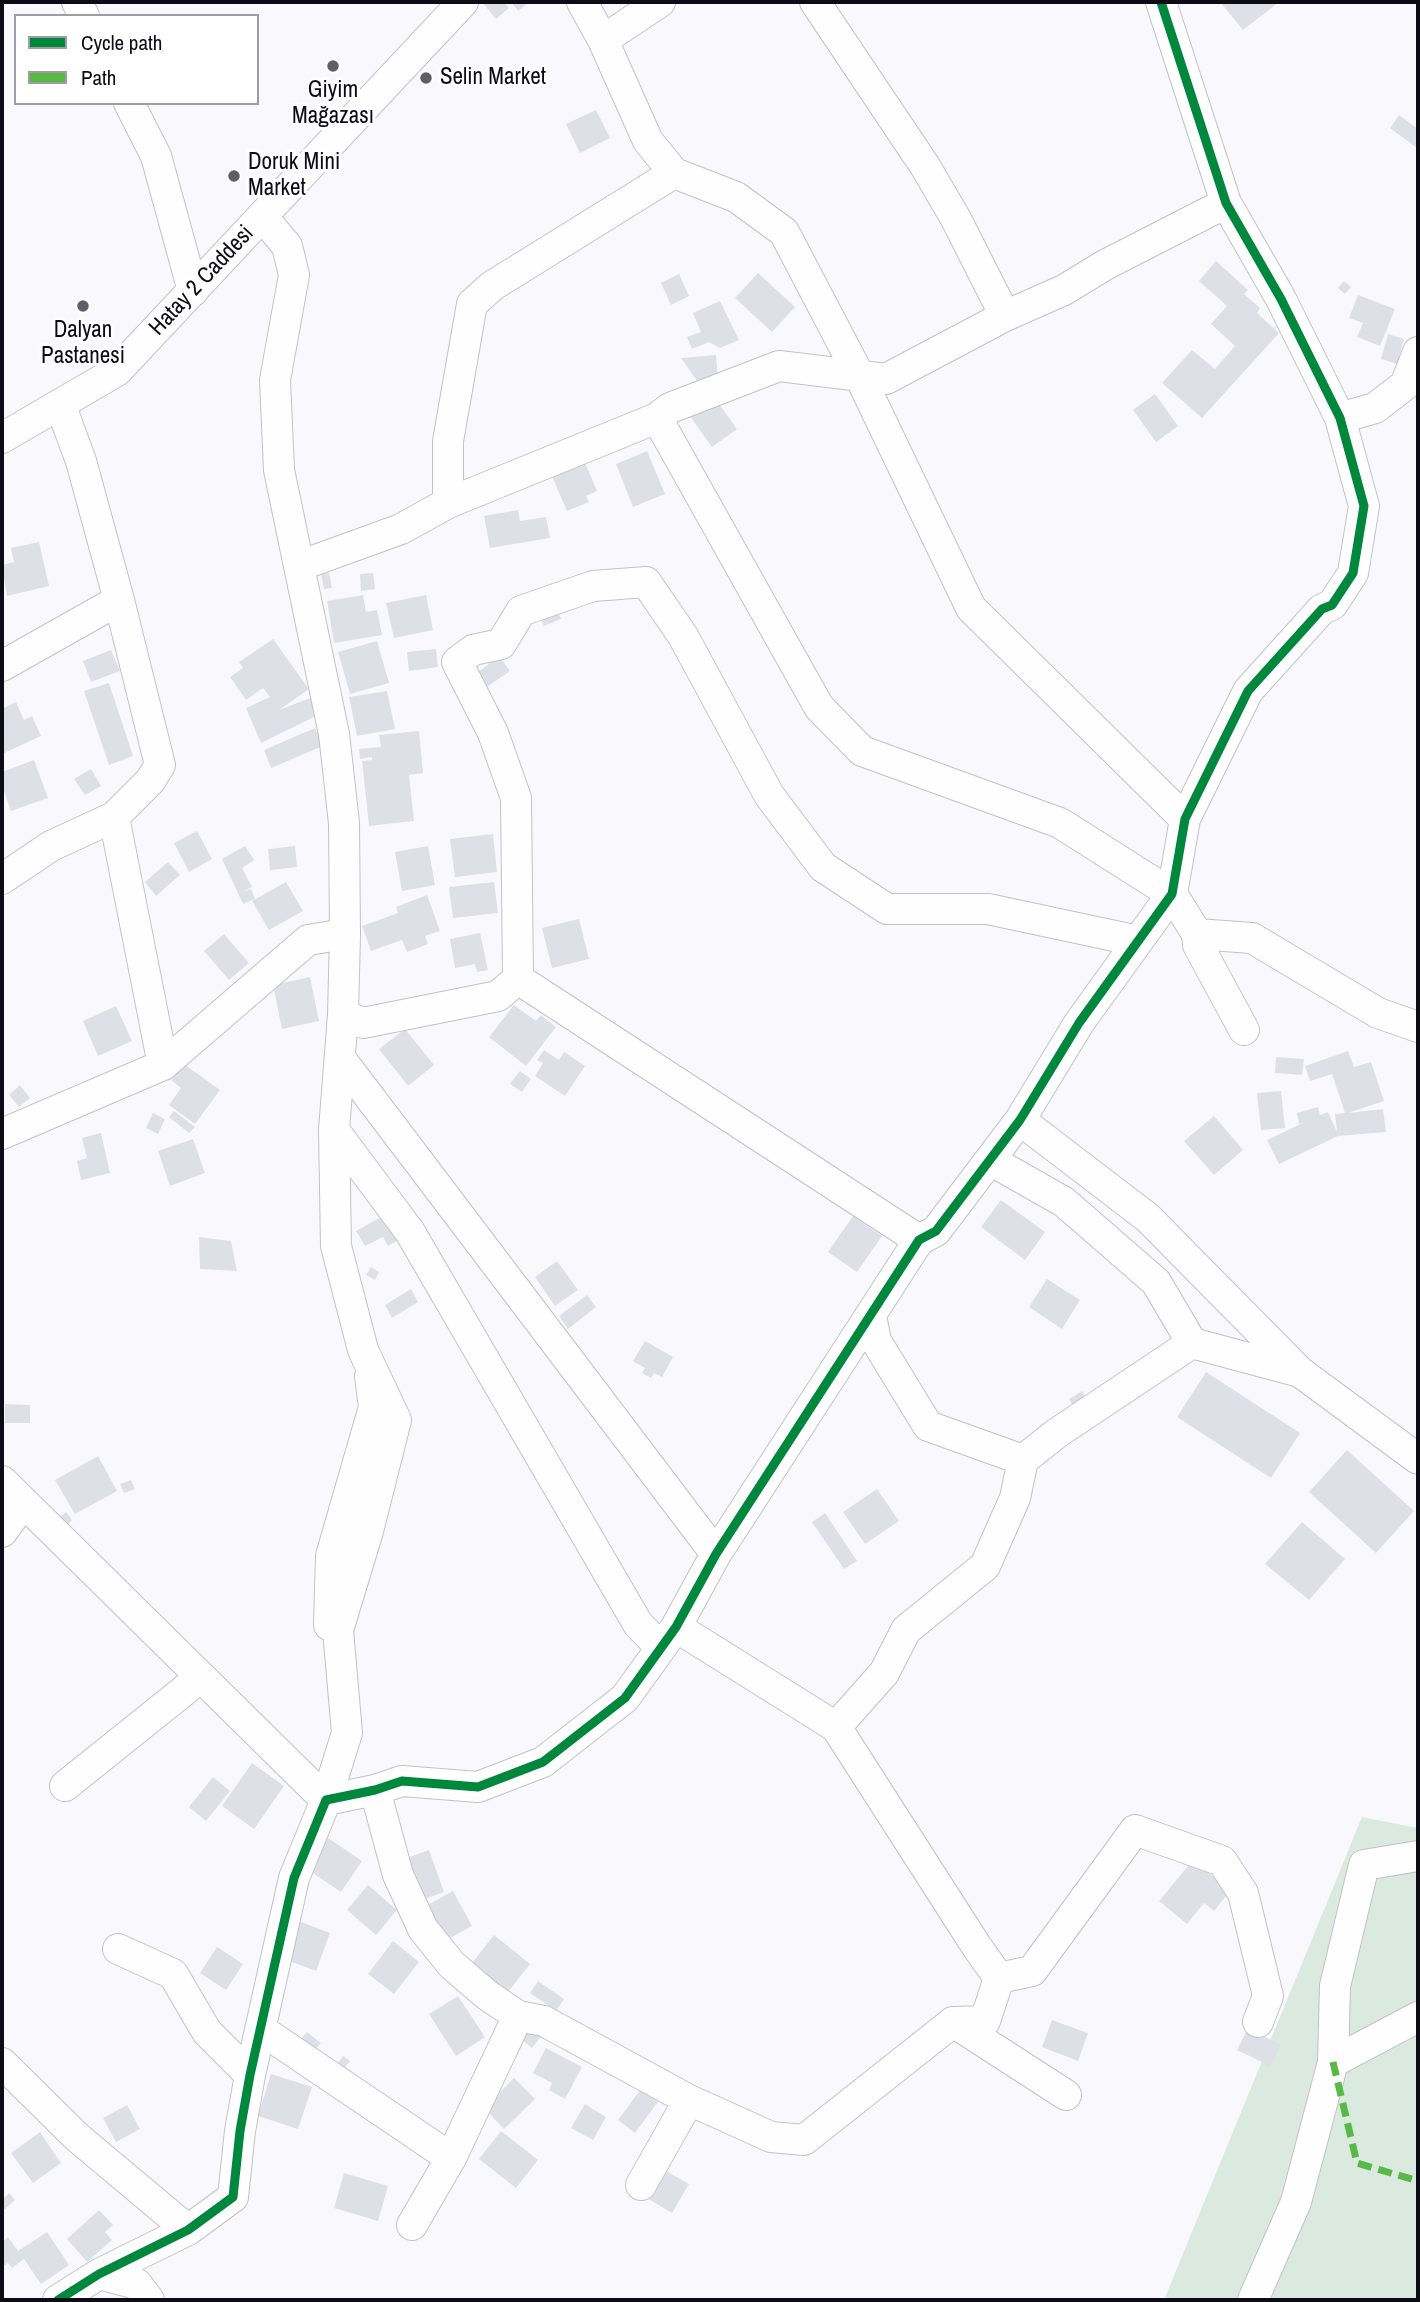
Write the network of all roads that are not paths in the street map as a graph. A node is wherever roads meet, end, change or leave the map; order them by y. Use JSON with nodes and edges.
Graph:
{"nodes":[{"id":1,"x":463,"y":2,"type":"edge"},
{"id":2,"x":582,"y":2,"type":"edge"},
{"id":3,"x":660,"y":2,"type":"edge"},
{"id":4,"x":815,"y":2,"type":"edge"},
{"id":5,"x":1161,"y":2,"type":"edge"},
{"id":6,"x":603,"y":40,"type":"junction"},
{"id":7,"x":130,"y":105,"type":"edge"},
{"id":8,"x":674,"y":173,"type":"junction"},
{"id":9,"x":1226,"y":204,"type":"junction"},
{"id":10,"x":262,"y":216,"type":"junction"},
{"id":11,"x":193,"y":291,"type":"junction"},
{"id":12,"x":1005,"y":316,"type":"junction"},
{"id":13,"x":1418,"y":352,"type":"edge"},
{"id":14,"x":859,"y":377,"type":"junction"},
{"id":15,"x":60,"y":404,"type":"junction"},
{"id":16,"x":657,"y":418,"type":"junction"},
{"id":17,"x":1340,"y":418,"type":"junction"},
{"id":18,"x":2,"y":438,"type":"edge"},
{"id":19,"x":447,"y":503,"type":"junction"},
{"id":20,"x":299,"y":566,"type":"junction"},
{"id":21,"x":119,"y":600,"type":"junction"},
{"id":22,"x":2,"y":666,"type":"edge"},
{"id":23,"x":114,"y":817,"type":"junction"},
{"id":24,"x":1185,"y":819,"type":"junction"},
{"id":25,"x":2,"y":879,"type":"edge"},
{"id":26,"x":1172,"y":894,"type":"junction"},
{"id":27,"x":345,"y":934,"type":"junction"},
{"id":28,"x":1197,"y":934,"type":"junction"},
{"id":29,"x":1138,"y":941,"type":"junction"},
{"id":30,"x":518,"y":979,"type":"junction"},
{"id":31,"x":343,"y":1016,"type":"junction"},
{"id":32,"x":1418,"y":1027,"type":"edge"},
{"id":33,"x":1244,"y":1030,"type":"dead end"},
{"id":34,"x":340,"y":1058,"type":"junction"},
{"id":35,"x":163,"y":1065,"type":"junction"},
{"id":36,"x":1020,"y":1120,"type":"junction"},
{"id":37,"x":334,"y":1130,"type":"junction"},
{"id":38,"x":2,"y":1132,"type":"edge"},
{"id":39,"x":990,"y":1160,"type":"junction"},
{"id":40,"x":919,"y":1240,"type":"junction"},
{"id":41,"x":871,"y":1316,"type":"junction"},
{"id":42,"x":1192,"y":1343,"type":"junction"},
{"id":43,"x":1300,"y":1372,"type":"junction"},
{"id":44,"x":1023,"y":1460,"type":"junction"},
{"id":45,"x":1418,"y":1460,"type":"edge"},
{"id":46,"x":2,"y":1482,"type":"edge"},
{"id":47,"x":23,"y":1503,"type":"junction"},
{"id":48,"x":2,"y":1532,"type":"edge"},
{"id":49,"x":716,"y":1554,"type":"junction"},
{"id":50,"x":668,"y":1638,"type":"junction"},
{"id":51,"x":201,"y":1677,"type":"junction"},
{"id":52,"x":836,"y":1727,"type":"junction"},
{"id":53,"x":65,"y":1786,"type":"dead end"},
{"id":54,"x":375,"y":1790,"type":"junction"},
{"id":55,"x":326,"y":1800,"type":"junction"},
{"id":56,"x":1418,"y":1856,"type":"edge"},
{"id":57,"x":118,"y":1949,"type":"dead end"},
{"id":58,"x":999,"y":1978,"type":"junction"},
{"id":59,"x":519,"y":2016,"type":"junction"},
{"id":60,"x":1418,"y":2017,"type":"edge"},
{"id":61,"x":953,"y":2022,"type":"junction"},
{"id":62,"x":1258,"y":2022,"type":"dead end"},
{"id":63,"x":260,"y":2029,"type":"junction"},
{"id":64,"x":1333,"y":2062,"type":"junction"},
{"id":65,"x":2,"y":2063,"type":"edge"},
{"id":66,"x":250,"y":2075,"type":"junction"},
{"id":67,"x":1066,"y":2095,"type":"dead end"},
{"id":68,"x":688,"y":2100,"type":"junction"},
{"id":69,"x":451,"y":2158,"type":"junction"},
{"id":70,"x":641,"y":2185,"type":"dead end"},
{"id":71,"x":412,"y":2225,"type":"dead end"},
{"id":72,"x":188,"y":2230,"type":"junction"},
{"id":73,"x":99,"y":2274,"type":"junction"},
{"id":74,"x":58,"y":2300,"type":"edge"},
{"id":75,"x":149,"y":2300,"type":"edge"},
{"id":76,"x":1253,"y":2300,"type":"edge"}],
"edges":[{"from":1,"to":10,"type":"street","name":"Hatay 2 Caddesi"},
{"from":2,"to":6,"type":"street"},
{"from":3,"to":6,"type":"street"},
{"from":4,"to":12,"type":"street"},
{"from":5,"to":9,"type":"street"},
{"from":6,"to":8,"type":"street"},
{"from":7,"to":11,"type":"street"},
{"from":8,"to":14,"type":"street"},
{"from":8,"to":19,"type":"street"},
{"from":9,"to":12,"type":"street"},
{"from":9,"to":17,"type":"street"},
{"from":10,"to":11,"type":"street","name":"Hatay 2 Caddesi"},
{"from":10,"to":20,"type":"street"},
{"from":11,"to":15,"type":"street","name":"Hatay 2 Caddesi"},
{"from":12,"to":14,"type":"street"},
{"from":13,"to":17,"type":"street"},
{"from":14,"to":16,"type":"street"},
{"from":14,"to":24,"type":"street"},
{"from":15,"to":18,"type":"street","name":"Hatay 2 Caddesi"},
{"from":15,"to":21,"type":"street"},
{"from":16,"to":19,"type":"street"},
{"from":16,"to":26,"type":"street"},
{"from":17,"to":24,"type":"street"},
{"from":19,"to":20,"type":"street"},
{"from":20,"to":27,"type":"street"},
{"from":21,"to":22,"type":"street"},
{"from":21,"to":23,"type":"street"},
{"from":23,"to":25,"type":"street"},
{"from":23,"to":35,"type":"street"},
{"from":24,"to":26,"type":"street"},
{"from":26,"to":28,"type":"street"},
{"from":26,"to":29,"type":"street"},
{"from":27,"to":31,"type":"street"},
{"from":27,"to":35,"type":"street"},
{"from":28,"to":32,"type":"street"},
{"from":28,"to":33,"type":"street"},
{"from":29,"to":30,"type":"street"},
{"from":29,"to":36,"type":"street"},
{"from":30,"to":31,"type":"street"},
{"from":30,"to":40,"type":"street"},
{"from":31,"to":34,"type":"street"},
{"from":34,"to":37,"type":"street"},
{"from":34,"to":49,"type":"street"},
{"from":35,"to":38,"type":"street"},
{"from":36,"to":39,"type":"street"},
{"from":36,"to":43,"type":"street"},
{"from":37,"to":50,"type":"street"},
{"from":37,"to":55,"type":"street"},
{"from":39,"to":40,"type":"street"},
{"from":39,"to":42,"type":"street"},
{"from":40,"to":41,"type":"street"},
{"from":41,"to":44,"type":"street"},
{"from":41,"to":49,"type":"street"},
{"from":42,"to":43,"type":"street"},
{"from":42,"to":44,"type":"street"},
{"from":43,"to":45,"type":"street"},
{"from":44,"to":52,"type":"street"},
{"from":46,"to":47,"type":"street"},
{"from":47,"to":48,"type":"street"},
{"from":47,"to":51,"type":"street"},
{"from":49,"to":50,"type":"street"},
{"from":50,"to":52,"type":"street"},
{"from":50,"to":54,"type":"street"},
{"from":51,"to":53,"type":"street"},
{"from":51,"to":55,"type":"street"},
{"from":52,"to":58,"type":"street"},
{"from":54,"to":55,"type":"street"},
{"from":54,"to":59,"type":"street"},
{"from":55,"to":63,"type":"street"},
{"from":56,"to":64,"type":"street"},
{"from":57,"to":66,"type":"street"},
{"from":58,"to":61,"type":"street"},
{"from":58,"to":62,"type":"street"},
{"from":59,"to":68,"type":"street"},
{"from":59,"to":69,"type":"street"},
{"from":60,"to":64,"type":"street"},
{"from":61,"to":67,"type":"street"},
{"from":61,"to":68,"type":"street"},
{"from":63,"to":66,"type":"street"},
{"from":63,"to":69,"type":"street"},
{"from":64,"to":76,"type":"street"},
{"from":65,"to":72,"type":"street"},
{"from":66,"to":72,"type":"street"},
{"from":68,"to":70,"type":"street"},
{"from":69,"to":71,"type":"street"},
{"from":72,"to":73,"type":"street"},
{"from":73,"to":74,"type":"street"},
{"from":73,"to":75,"type":"street"}]}
